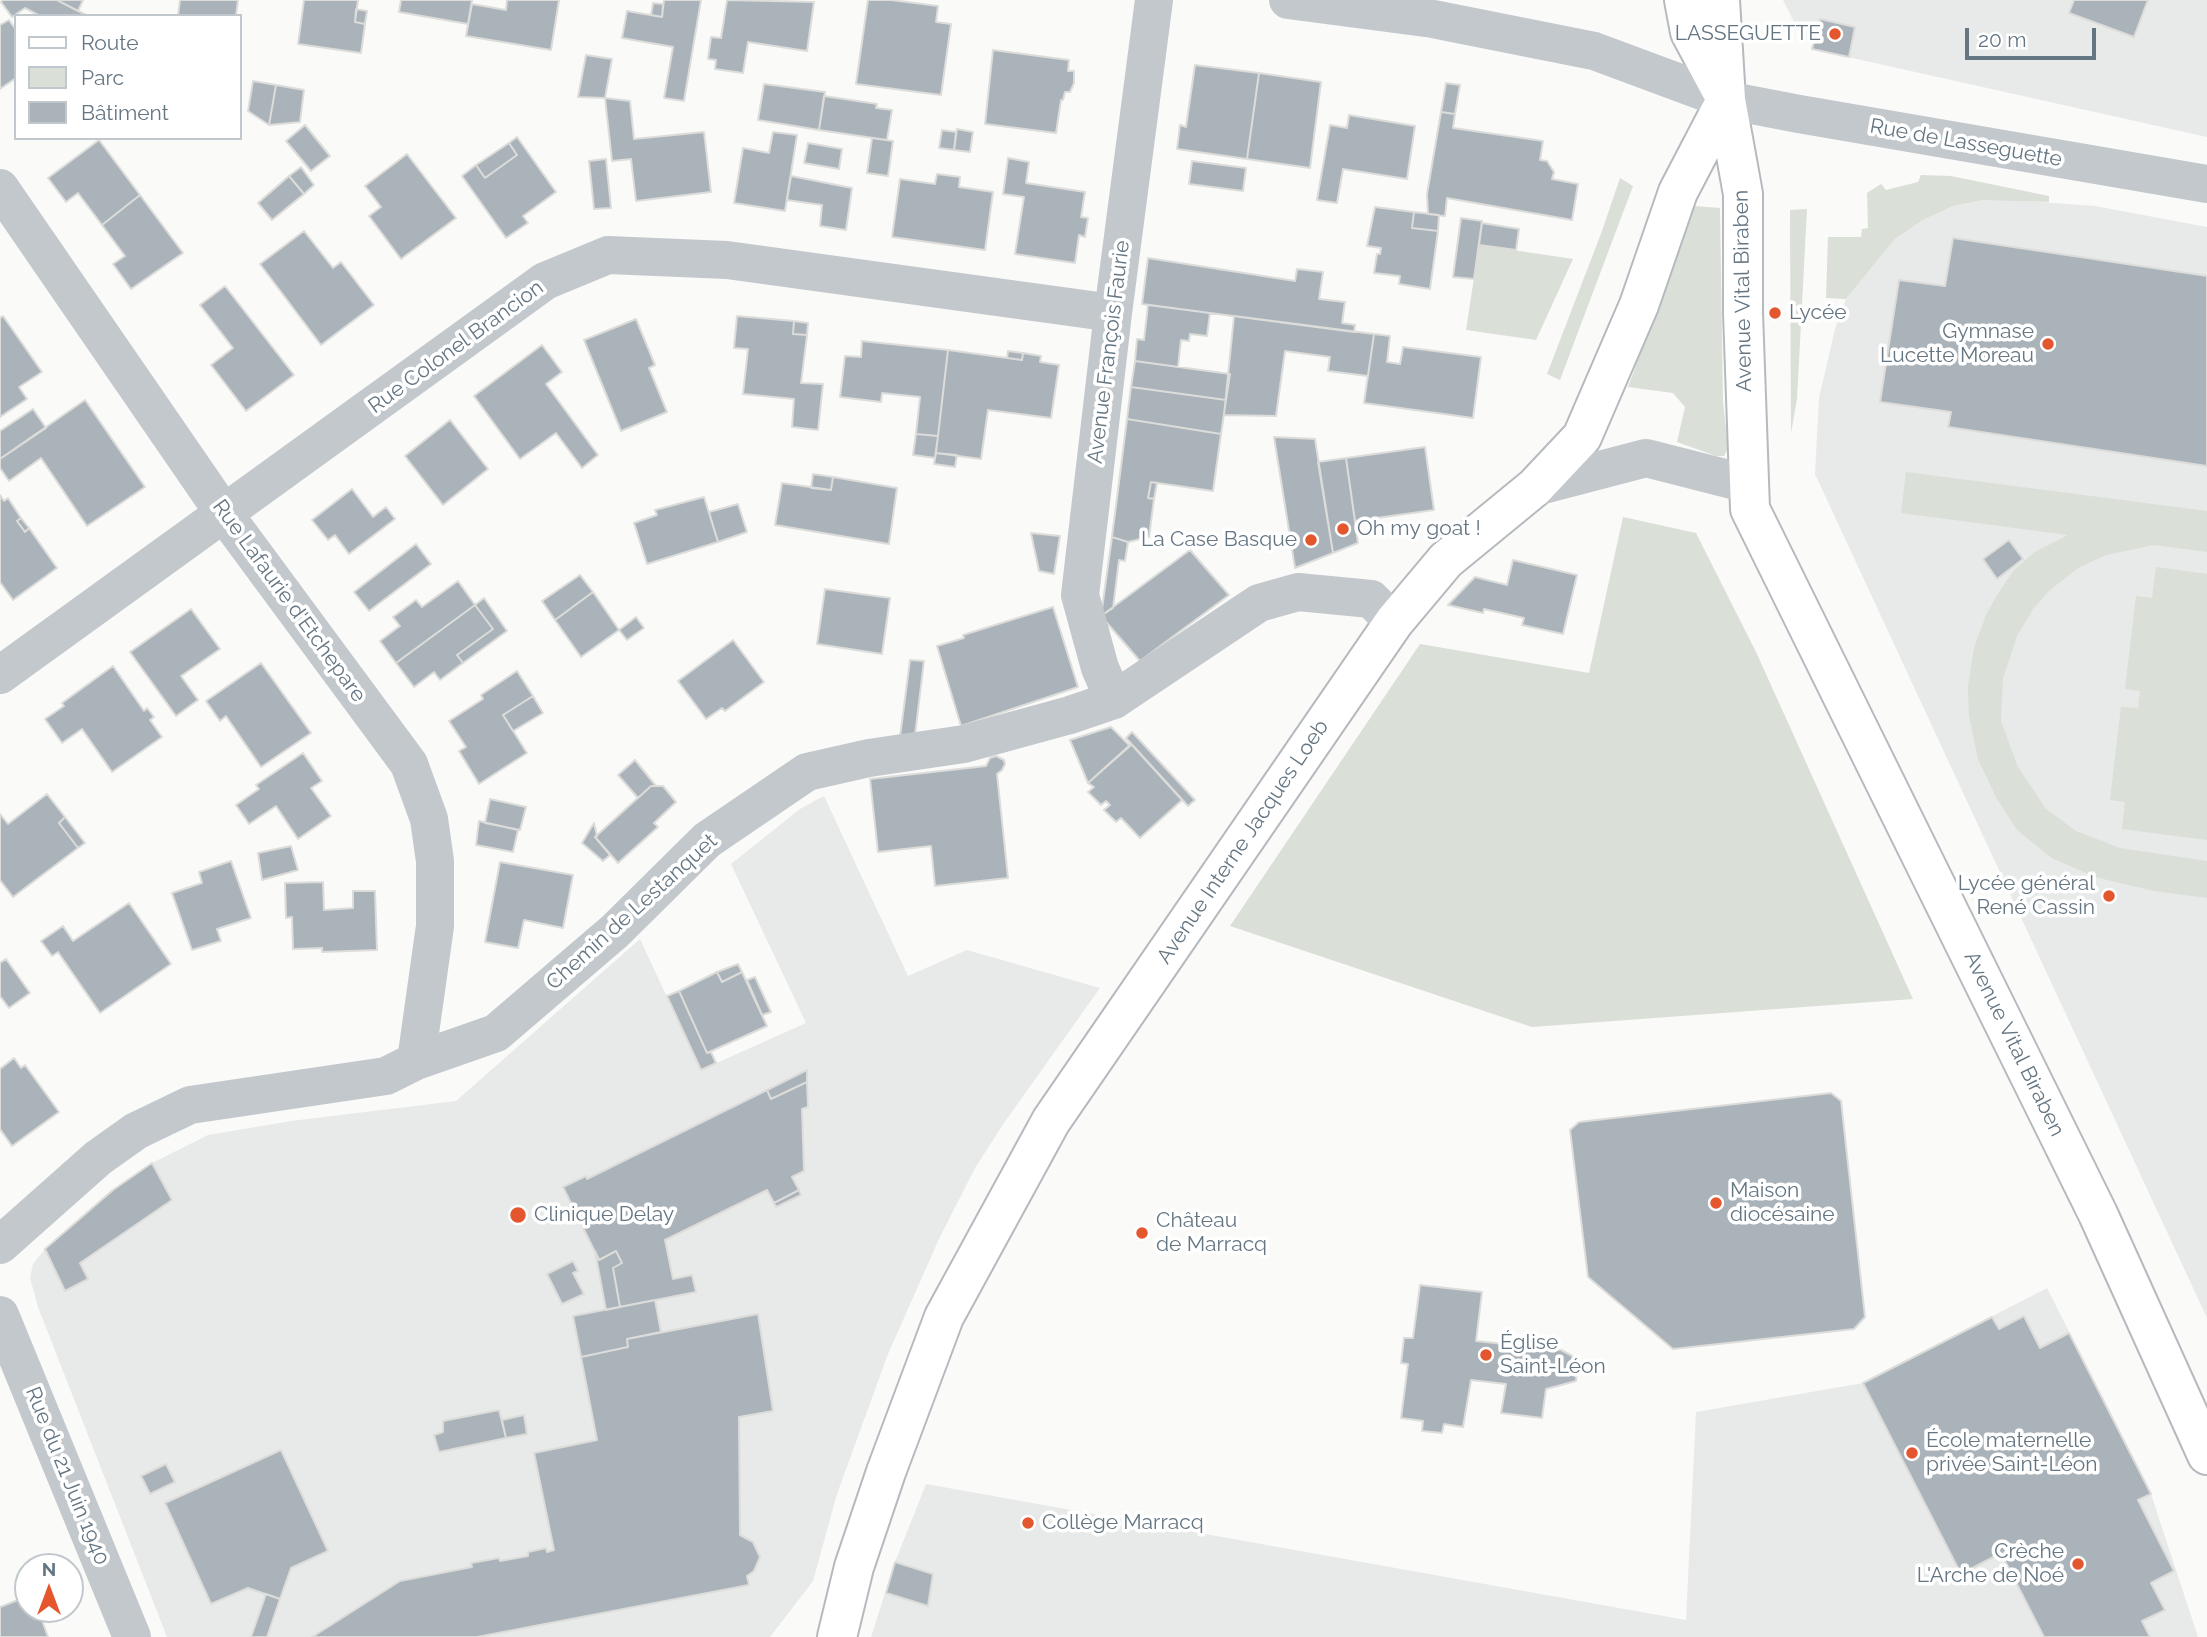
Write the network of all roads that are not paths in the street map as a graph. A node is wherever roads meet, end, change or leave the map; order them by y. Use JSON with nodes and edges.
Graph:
{"nodes":[{"id":1,"x":1154,"y":0,"type":"edge"},
{"id":2,"x":1288,"y":0,"type":"edge"},
{"id":3,"x":1684,"y":0,"type":"edge"},
{"id":4,"x":1720,"y":0,"type":"edge"},
{"id":5,"x":1726,"y":100,"type":"junction"},
{"id":6,"x":2207,"y":184,"type":"edge"},
{"id":7,"x":0,"y":188,"type":"edge"},
{"id":8,"x":1113,"y":313,"type":"junction"},
{"id":9,"x":1748,"y":484,"type":"junction"},
{"id":10,"x":1535,"y":487,"type":"junction"},
{"id":11,"x":225,"y":514,"type":"junction"},
{"id":12,"x":1394,"y":622,"type":"junction"},
{"id":13,"x":0,"y":675,"type":"edge"},
{"id":14,"x":1114,"y":700,"type":"junction"},
{"id":15,"x":416,"y":1060,"type":"junction"},
{"id":16,"x":0,"y":1245,"type":"edge"},
{"id":17,"x":0,"y":1315,"type":"edge"},
{"id":18,"x":2207,"y":1455,"type":"edge"},
{"id":19,"x":132,"y":1637,"type":"edge"},
{"id":20,"x":837,"y":1637,"type":"edge"}],
"edges":[{"from":1,"to":8,"type":"street","name":"Avenue François Faurie"},
{"from":2,"to":5,"type":"street","name":"Rue de Lasseguette"},
{"from":3,"to":5,"type":"main road"},
{"from":4,"to":5,"type":"main road"},
{"from":5,"to":6,"type":"street","name":"Rue de Lasseguette"},
{"from":5,"to":9,"type":"main road","name":"Avenue Vital Biraben"},
{"from":5,"to":10,"type":"main road","name":"Avenue Interne Jacques Loeb"},
{"from":7,"to":11,"type":"street","name":"Rue Lafaurie d'Etchepare"},
{"from":8,"to":11,"type":"street","name":"Rue Colonel Brancion"},
{"from":8,"to":14,"type":"street","name":"Avenue François Faurie"},
{"from":9,"to":10,"type":"street"},
{"from":9,"to":18,"type":"main road","name":"Avenue Vital Biraben"},
{"from":10,"to":12,"type":"main road","name":"Avenue Interne Jacques Loeb"},
{"from":11,"to":13,"type":"street","name":"Rue Colonel Brancion"},
{"from":11,"to":15,"type":"street","name":"Rue Lafaurie d'Etchepare"},
{"from":12,"to":14,"type":"street","name":"Chemin de Lestanquet"},
{"from":12,"to":20,"type":"main road","name":"Avenue Interne Jacques Loeb"},
{"from":14,"to":15,"type":"street","name":"Chemin de Lestanquet"},
{"from":15,"to":16,"type":"street","name":"Chemin de Lestanquet"},
{"from":17,"to":19,"type":"street","name":"Rue du 21 Juin 1940"}]}
